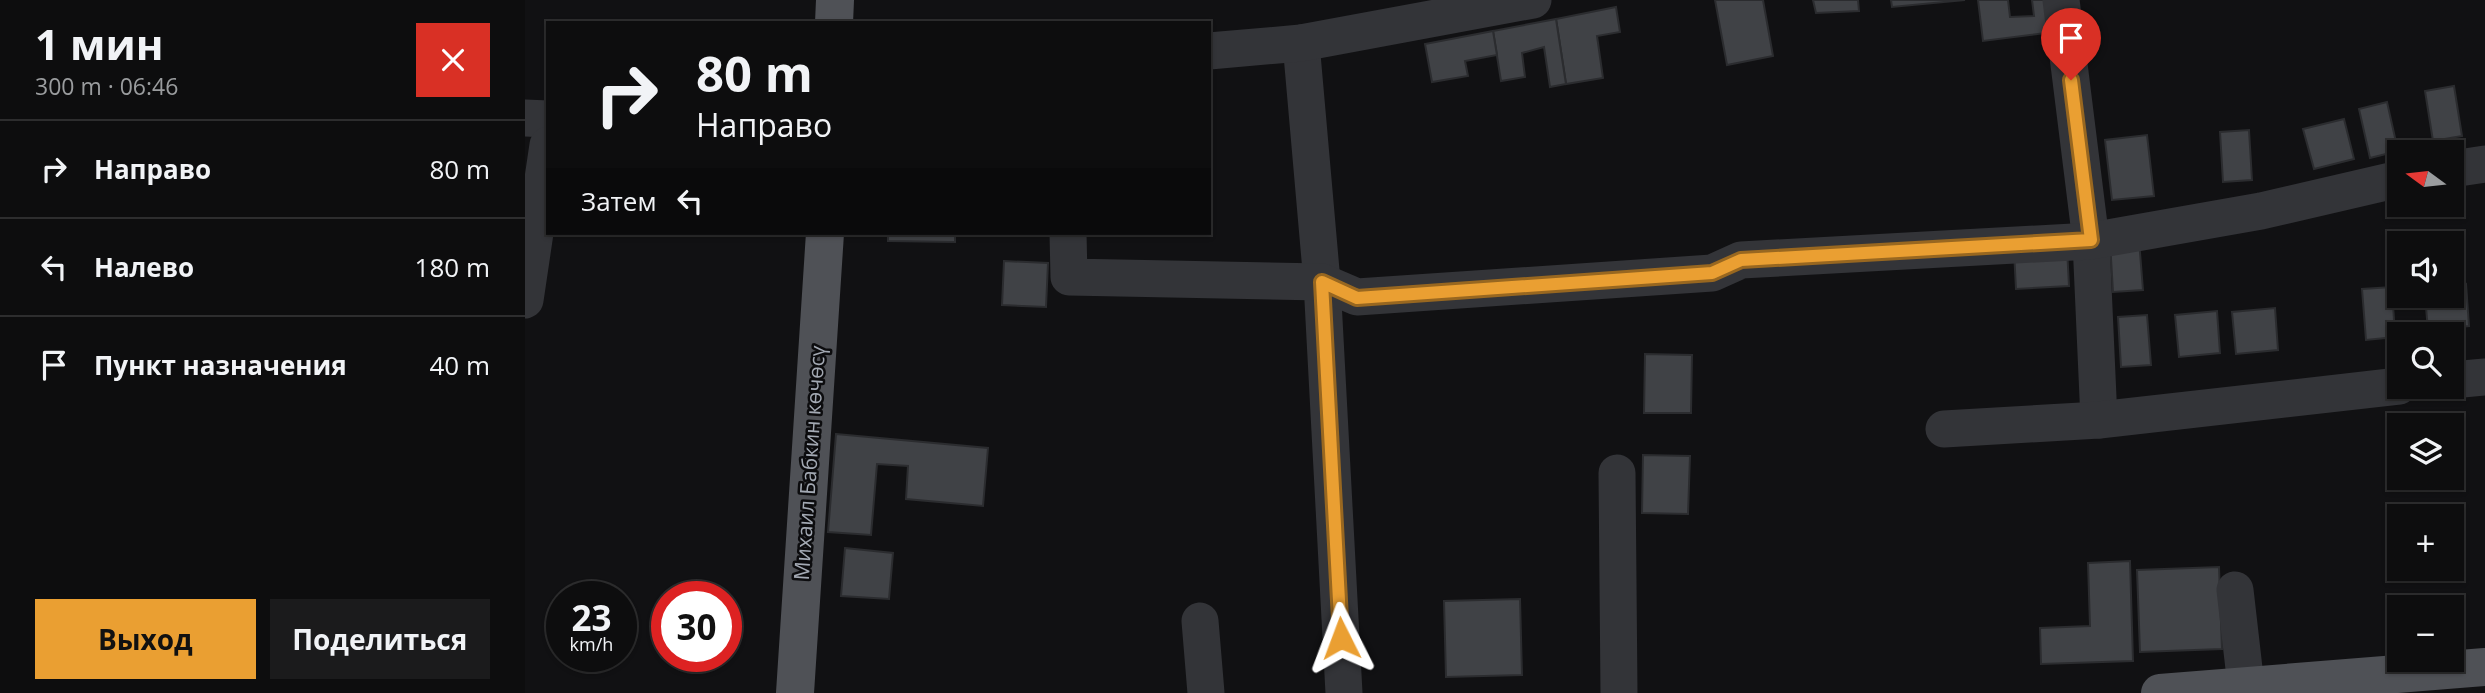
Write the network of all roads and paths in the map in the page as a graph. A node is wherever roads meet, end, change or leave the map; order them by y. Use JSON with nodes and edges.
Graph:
{"nodes":[{"id":1,"x":835,"y":0,"type":"edge"},
{"id":2,"x":1533,"y":0,"type":"edge"},
{"id":3,"x":2061,"y":0,"type":"edge"},
{"id":4,"x":1421,"y":11,"type":"edge"},
{"id":5,"x":834,"y":21,"type":"edge"},
{"id":6,"x":1301,"y":43,"type":"junction"},
{"id":7,"x":1211,"y":51,"type":"edge"},
{"id":8,"x":525,"y":118,"type":"edge"},
{"id":9,"x":546,"y":119,"type":"edge"},
{"id":10,"x":546,"y":158,"type":"edge"},
{"id":11,"x":2485,"y":164,"type":"edge"},
{"id":12,"x":2464,"y":167,"type":"edge"},
{"id":13,"x":2387,"y":182,"type":"edge"},
{"id":14,"x":825,"y":235,"type":"edge"},
{"id":15,"x":1068,"y":235,"type":"edge"},
{"id":16,"x":2091,"y":240,"type":"junction"},
{"id":17,"x":1322,"y":282,"type":"junction"},
{"id":18,"x":525,"y":299,"type":"edge"},
{"id":19,"x":2485,"y":377,"type":"edge"},
{"id":20,"x":2464,"y":379,"type":"edge"},
{"id":21,"x":2387,"y":387,"type":"edge"},
{"id":22,"x":2099,"y":420,"type":"junction"},
{"id":23,"x":1944,"y":429,"type":"dead end"},
{"id":24,"x":1617,"y":473,"type":"dead end"},
{"id":25,"x":2235,"y":590,"type":"dead end"},
{"id":26,"x":1200,"y":621,"type":"dead end"},
{"id":27,"x":2485,"y":667,"type":"edge"},
{"id":28,"x":2246,"y":686,"type":"junction"},
{"id":29,"x":795,"y":693,"type":"edge"},
{"id":30,"x":1206,"y":693,"type":"edge"},
{"id":31,"x":1344,"y":693,"type":"edge"},
{"id":32,"x":1619,"y":693,"type":"edge"},
{"id":33,"x":2160,"y":693,"type":"edge"}],
"edges":[{"from":1,"to":5,"type":"main road"},
{"from":2,"to":4,"type":"street"},
{"from":3,"to":16,"type":"street"},
{"from":4,"to":6,"type":"street"},
{"from":6,"to":7,"type":"street"},
{"from":6,"to":17,"type":"street"},
{"from":8,"to":9,"type":"street"},
{"from":10,"to":18,"type":"street"},
{"from":11,"to":12,"type":"street"},
{"from":13,"to":16,"type":"street"},
{"from":14,"to":29,"type":"main road","name":"Михаил Бабкин көчөсү"},
{"from":15,"to":17,"type":"street"},
{"from":16,"to":17,"type":"street"},
{"from":16,"to":22,"type":"street"},
{"from":17,"to":31,"type":"street"},
{"from":19,"to":20,"type":"street"},
{"from":21,"to":22,"type":"street"},
{"from":22,"to":23,"type":"street"},
{"from":24,"to":32,"type":"street"},
{"from":25,"to":28,"type":"street"},
{"from":26,"to":30,"type":"street"},
{"from":27,"to":28,"type":"main road"},
{"from":28,"to":33,"type":"main road"}]}
